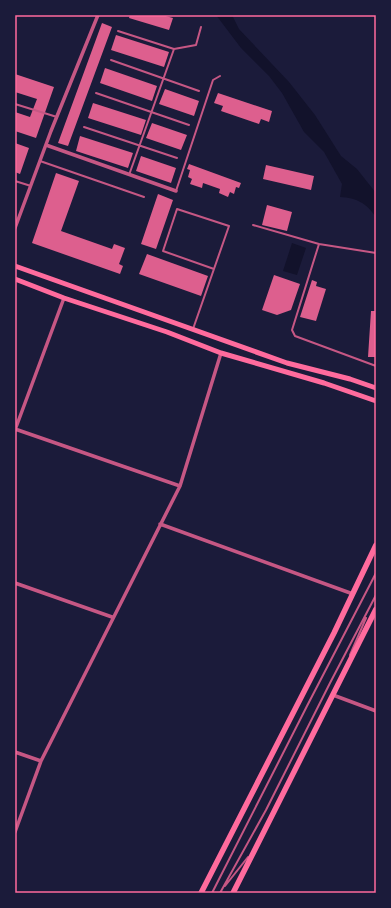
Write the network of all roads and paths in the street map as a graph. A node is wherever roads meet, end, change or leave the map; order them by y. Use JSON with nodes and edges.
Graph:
{"nodes":[{"id":1,"x":98,"y":15,"type":"edge"},
{"id":2,"x":202,"y":27,"type":"dead end"},
{"id":3,"x":118,"y":31,"type":"dead end"},
{"id":4,"x":174,"y":49,"type":"junction"},
{"id":5,"x":111,"y":60,"type":"dead end"},
{"id":6,"x":220,"y":76,"type":"dead end"},
{"id":7,"x":164,"y":78,"type":"junction"},
{"id":8,"x":198,"y":90,"type":"dead end"},
{"id":9,"x":96,"y":93,"type":"dead end"},
{"id":10,"x":15,"y":104,"type":"edge"},
{"id":11,"x":152,"y":112,"type":"junction"},
{"id":12,"x":57,"y":117,"type":"junction"},
{"id":13,"x":189,"y":125,"type":"dead end"},
{"id":14,"x":84,"y":127,"type":"dead end"},
{"id":15,"x":46,"y":145,"type":"junction"},
{"id":16,"x":140,"y":146,"type":"junction"},
{"id":17,"x":177,"y":158,"type":"dead end"},
{"id":18,"x":40,"y":161,"type":"junction"},
{"id":19,"x":129,"y":175,"type":"junction"},
{"id":20,"x":15,"y":181,"type":"edge"},
{"id":21,"x":31,"y":186,"type":"junction"},
{"id":22,"x":176,"y":191,"type":"joint"},
{"id":23,"x":144,"y":197,"type":"dead end"},
{"id":24,"x":253,"y":225,"type":"dead end"},
{"id":25,"x":15,"y":228,"type":"edge"},
{"id":26,"x":319,"y":244,"type":"junction"},
{"id":27,"x":376,"y":253,"type":"edge"},
{"id":28,"x":15,"y":266,"type":"edge"},
{"id":29,"x":214,"y":269,"type":"junction"},
{"id":30,"x":15,"y":280,"type":"edge"},
{"id":31,"x":64,"y":298,"type":"junction"},
{"id":32,"x":193,"y":330,"type":"junction"},
{"id":33,"x":221,"y":353,"type":"junction"},
{"id":34,"x":376,"y":366,"type":"edge"},
{"id":35,"x":376,"y":388,"type":"edge"},
{"id":36,"x":376,"y":401,"type":"edge"},
{"id":37,"x":15,"y":429,"type":"edge"},
{"id":38,"x":180,"y":486,"type":"junction"},
{"id":39,"x":160,"y":524,"type":"junction"},
{"id":40,"x":376,"y":545,"type":"edge"},
{"id":41,"x":376,"y":573,"type":"edge"},
{"id":42,"x":15,"y":583,"type":"edge"},
{"id":43,"x":353,"y":594,"type":"junction"},
{"id":44,"x":376,"y":595,"type":"edge"},
{"id":45,"x":372,"y":604,"type":"junction"},
{"id":46,"x":376,"y":609,"type":"edge"},
{"id":47,"x":112,"y":617,"type":"junction"},
{"id":48,"x":333,"y":695,"type":"junction"},
{"id":49,"x":376,"y":711,"type":"edge"},
{"id":50,"x":15,"y":752,"type":"edge"},
{"id":51,"x":41,"y":761,"type":"junction"},
{"id":52,"x":15,"y":832,"type":"edge"},
{"id":53,"x":254,"y":850,"type":"junction"},
{"id":54,"x":221,"y":892,"type":"edge"},
{"id":55,"x":201,"y":893,"type":"edge"},
{"id":56,"x":212,"y":893,"type":"edge"},
{"id":57,"x":233,"y":893,"type":"edge"}],
"edges":[{"from":1,"to":12,"type":"street"},
{"from":2,"to":4,"type":"lane"},
{"from":3,"to":4,"type":"lane"},
{"from":4,"to":7,"type":"lane"},
{"from":5,"to":7,"type":"lane"},
{"from":6,"to":22,"type":"lane"},
{"from":7,"to":8,"type":"lane"},
{"from":7,"to":11,"type":"lane"},
{"from":9,"to":11,"type":"lane"},
{"from":10,"to":12,"type":"lane"},
{"from":11,"to":13,"type":"lane"},
{"from":11,"to":16,"type":"lane"},
{"from":12,"to":15,"type":"street"},
{"from":14,"to":16,"type":"lane"},
{"from":15,"to":18,"type":"street"},
{"from":15,"to":19,"type":"street"},
{"from":16,"to":17,"type":"lane"},
{"from":16,"to":19,"type":"lane"},
{"from":18,"to":21,"type":"street"},
{"from":18,"to":23,"type":"lane"},
{"from":19,"to":22,"type":"street"},
{"from":20,"to":21,"type":"lane"},
{"from":21,"to":25,"type":"street"},
{"from":24,"to":26,"type":"lane"},
{"from":26,"to":27,"type":"lane"},
{"from":26,"to":34,"type":"lane"},
{"from":28,"to":32,"type":"main road"},
{"from":29,"to":29,"type":"lane"},
{"from":29,"to":32,"type":"lane"},
{"from":30,"to":31,"type":"main road"},
{"from":31,"to":33,"type":"main road"},
{"from":31,"to":37,"type":"street"},
{"from":32,"to":35,"type":"main road"},
{"from":33,"to":36,"type":"main road"},
{"from":33,"to":38,"type":"street"},
{"from":37,"to":38,"type":"street"},
{"from":38,"to":39,"type":"street"},
{"from":39,"to":43,"type":"street"},
{"from":39,"to":47,"type":"street"},
{"from":40,"to":43,"type":"main road"},
{"from":41,"to":56,"type":"lane"},
{"from":42,"to":47,"type":"street"},
{"from":43,"to":55,"type":"main road"},
{"from":44,"to":45,"type":"lane"},
{"from":45,"to":48,"type":"lane"},
{"from":45,"to":54,"type":"lane"},
{"from":46,"to":48,"type":"main road"},
{"from":47,"to":51,"type":"street"},
{"from":48,"to":49,"type":"street"},
{"from":48,"to":53,"type":"main road"},
{"from":50,"to":51,"type":"street"},
{"from":51,"to":52,"type":"street"},
{"from":53,"to":54,"type":"lane"},
{"from":53,"to":57,"type":"main road"}]}
